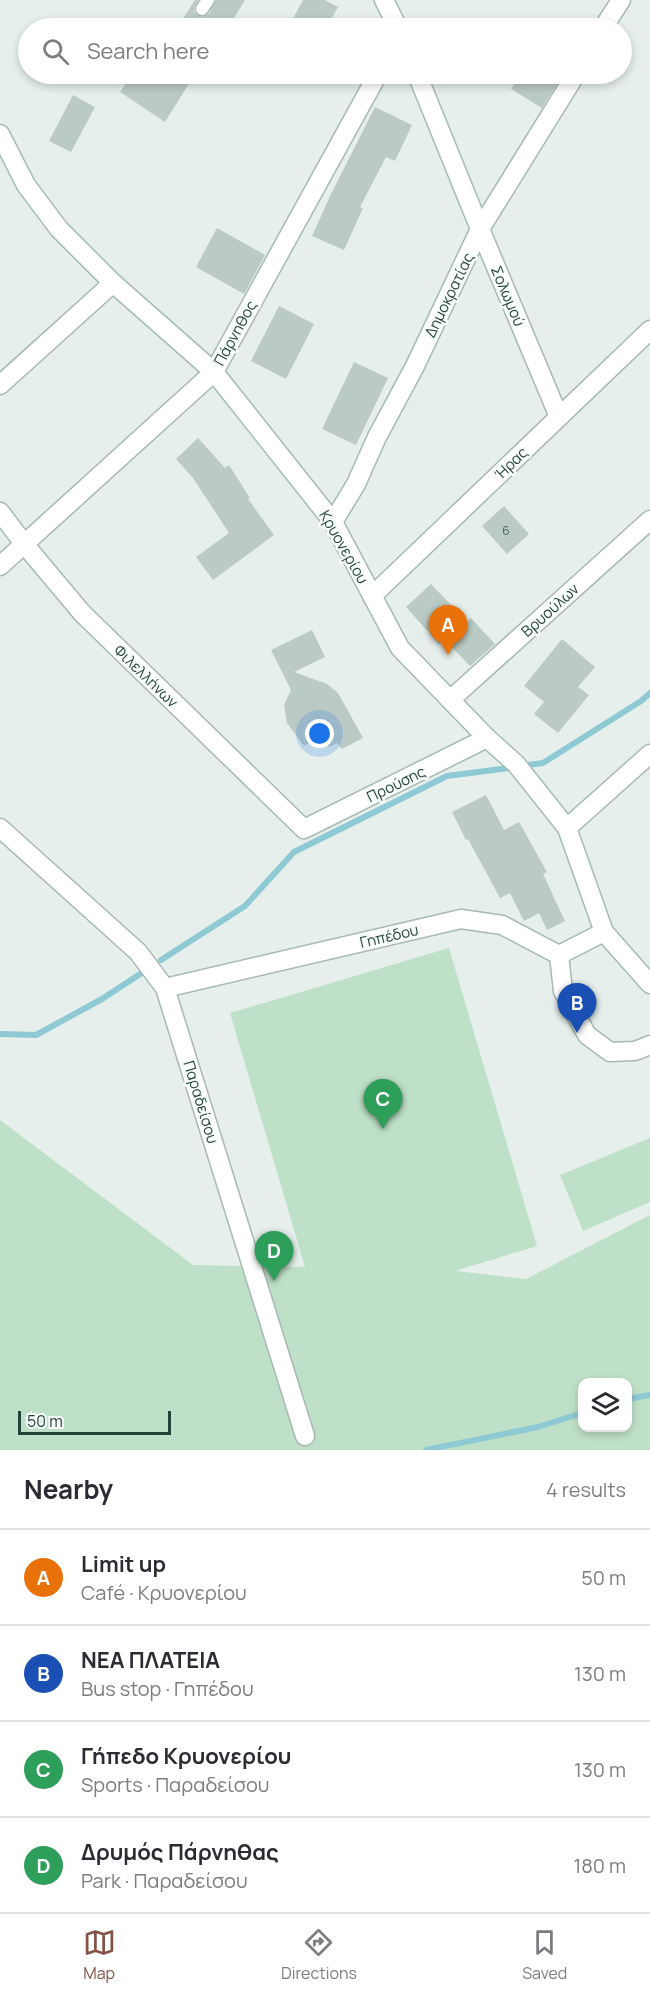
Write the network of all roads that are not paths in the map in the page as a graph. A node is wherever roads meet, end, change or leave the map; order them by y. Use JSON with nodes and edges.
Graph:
{"nodes":[{"id":1,"x":384,"y":0,"type":"edge"},
{"id":2,"x":621,"y":0,"type":"edge"},
{"id":3,"x":393,"y":18,"type":"edge"},
{"id":4,"x":609,"y":18,"type":"edge"},
{"id":5,"x":372,"y":84,"type":"edge"},
{"id":6,"x":421,"y":84,"type":"edge"},
{"id":7,"x":570,"y":84,"type":"edge"},
{"id":8,"x":0,"y":134,"type":"edge"},
{"id":9,"x":480,"y":229,"type":"junction"},
{"id":10,"x":113,"y":283,"type":"junction"},
{"id":11,"x":650,"y":330,"type":"edge"},
{"id":12,"x":214,"y":372,"type":"junction"},
{"id":13,"x":0,"y":385,"type":"edge"},
{"id":14,"x":560,"y":417,"type":"junction"},
{"id":15,"x":0,"y":512,"type":"edge"},
{"id":16,"x":650,"y":520,"type":"edge"},
{"id":17,"x":333,"y":522,"type":"junction"},
{"id":18,"x":25,"y":545,"type":"junction"},
{"id":19,"x":0,"y":566,"type":"edge"},
{"id":20,"x":372,"y":596,"type":"junction"},
{"id":21,"x":450,"y":700,"type":"junction"},
{"id":22,"x":487,"y":738,"type":"junction"},
{"id":23,"x":650,"y":754,"type":"edge"},
{"id":24,"x":0,"y":828,"type":"edge"},
{"id":25,"x":567,"y":828,"type":"junction"},
{"id":26,"x":304,"y":829,"type":"joint"},
{"id":27,"x":604,"y":932,"type":"junction"},
{"id":28,"x":559,"y":955,"type":"junction"},
{"id":29,"x":650,"y":984,"type":"edge"},
{"id":30,"x":165,"y":988,"type":"junction"},
{"id":31,"x":650,"y":1045,"type":"edge"},
{"id":32,"x":305,"y":1436,"type":"dead end"}],
"edges":[{"from":1,"to":3,"type":"street"},
{"from":2,"to":4,"type":"street"},
{"from":5,"to":12,"type":"street","name":"Πάρνηθος"},
{"from":6,"to":9,"type":"street","name":"Σολωμού"},
{"from":7,"to":9,"type":"street","name":"Δημοκρατίας"},
{"from":8,"to":10,"type":"street","name":"Κρυονερίου"},
{"from":9,"to":14,"type":"street","name":"Σολωμού"},
{"from":9,"to":17,"type":"street","name":"Δημοκρατίας"},
{"from":10,"to":12,"type":"street","name":"Κρυονερίου"},
{"from":10,"to":13,"type":"street"},
{"from":11,"to":14,"type":"street","name":"Ήρας"},
{"from":12,"to":17,"type":"street","name":"Κρυονερίου"},
{"from":12,"to":18,"type":"street","name":"Πάρνηθος"},
{"from":14,"to":20,"type":"street","name":"Ήρας"},
{"from":15,"to":18,"type":"street","name":"Φιλελλήνων"},
{"from":16,"to":21,"type":"street","name":"Βρυούλων"},
{"from":17,"to":20,"type":"street","name":"Κρυονερίου"},
{"from":18,"to":19,"type":"street","name":"Πάρνηθος"},
{"from":18,"to":26,"type":"street","name":"Φιλελλήνων"},
{"from":20,"to":21,"type":"street","name":"Κρυονερίου"},
{"from":21,"to":22,"type":"street","name":"Κρυονερίου"},
{"from":22,"to":25,"type":"street","name":"Κρυονερίου"},
{"from":22,"to":26,"type":"street","name":"Προύσης"},
{"from":23,"to":25,"type":"street"},
{"from":24,"to":30,"type":"street","name":"Παραδείσου"},
{"from":25,"to":27,"type":"street","name":"Κρυονερίου"},
{"from":27,"to":28,"type":"street"},
{"from":27,"to":29,"type":"street","name":"Κρυονερίου"},
{"from":28,"to":30,"type":"street","name":"Γηπέδου"},
{"from":28,"to":31,"type":"street"},
{"from":30,"to":32,"type":"street","name":"Παραδείσου"}]}
